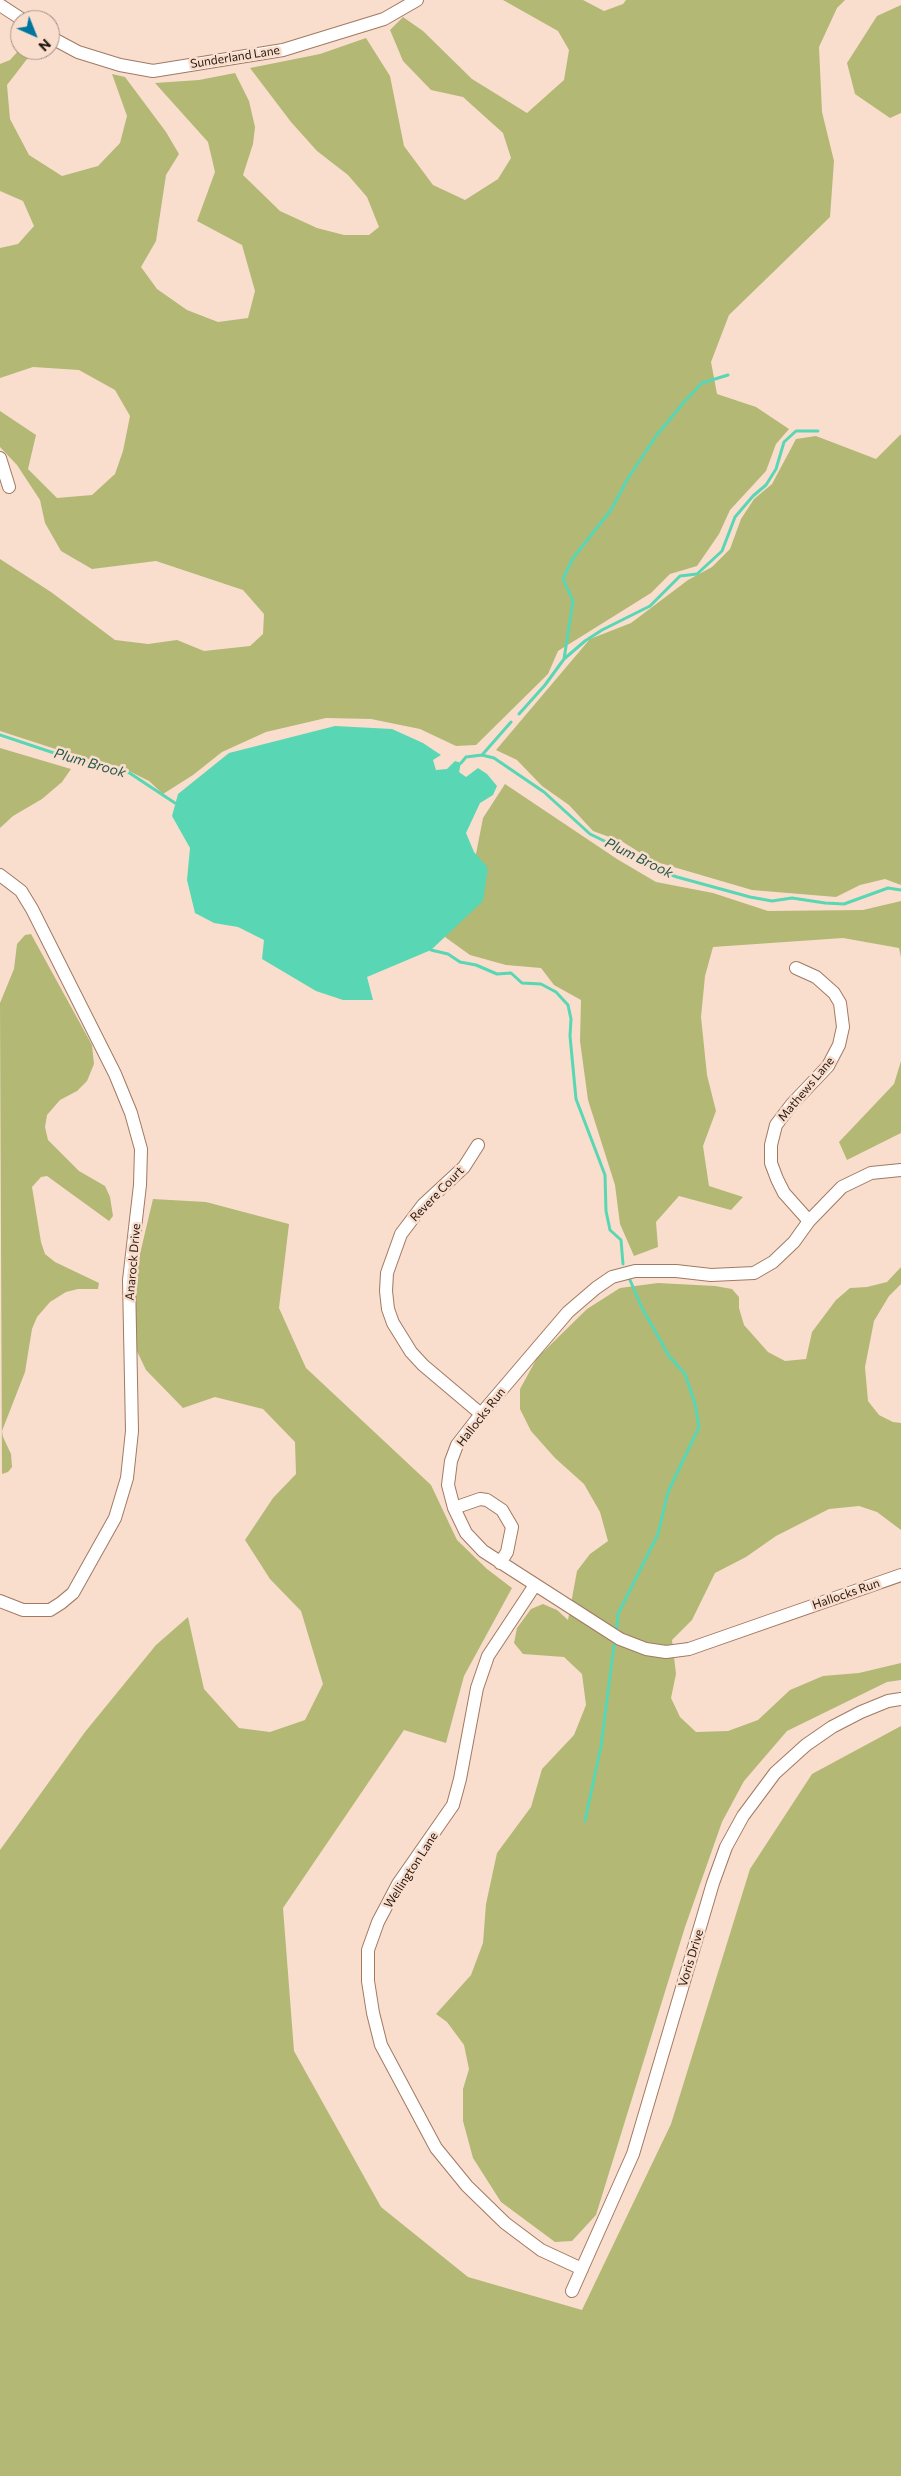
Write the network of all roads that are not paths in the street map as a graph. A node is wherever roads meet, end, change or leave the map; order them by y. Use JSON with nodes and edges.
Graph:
{"nodes":[{"id":1,"x":417,"y":0,"type":"edge"},
{"id":2,"x":60,"y":42,"type":"edge"},
{"id":3,"x":0,"y":458,"type":"edge"},
{"id":4,"x":9,"y":488,"type":"dead end"},
{"id":5,"x":0,"y":875,"type":"edge"},
{"id":6,"x":796,"y":968,"type":"dead end"},
{"id":7,"x":478,"y":1145,"type":"dead end"},
{"id":8,"x":901,"y":1170,"type":"edge"},
{"id":9,"x":809,"y":1221,"type":"junction"},
{"id":10,"x":481,"y":1414,"type":"junction"},
{"id":11,"x":454,"y":1508,"type":"junction"},
{"id":12,"x":500,"y":1563,"type":"junction"},
{"id":13,"x":901,"y":1575,"type":"edge"},
{"id":14,"x":535,"y":1585,"type":"junction"},
{"id":15,"x":0,"y":1601,"type":"edge"},
{"id":16,"x":901,"y":1699,"type":"edge"},
{"id":17,"x":582,"y":2269,"type":"junction"},
{"id":18,"x":572,"y":2291,"type":"dead end"}],
"edges":[{"from":1,"to":2,"type":"street","name":"Sunderland Lane"},
{"from":3,"to":4,"type":"street"},
{"from":5,"to":15,"type":"street","name":"Anarock Drive"},
{"from":6,"to":9,"type":"street","name":"Mathews Lane"},
{"from":7,"to":10,"type":"street","name":"Revere Court"},
{"from":8,"to":9,"type":"street","name":"Hallocks Run"},
{"from":9,"to":10,"type":"street","name":"Hallocks Run"},
{"from":10,"to":11,"type":"street","name":"Hallocks Run"},
{"from":11,"to":12,"type":"street","name":"Hallocks Run"},
{"from":11,"to":12,"type":"street"},
{"from":12,"to":14,"type":"street","name":"Hallocks Run"},
{"from":13,"to":14,"type":"street","name":"Hallocks Run"},
{"from":14,"to":17,"type":"street","name":"Wellington Lane"},
{"from":16,"to":17,"type":"street","name":"Voris Drive"},
{"from":17,"to":18,"type":"street","name":"Voris Drive"}]}
